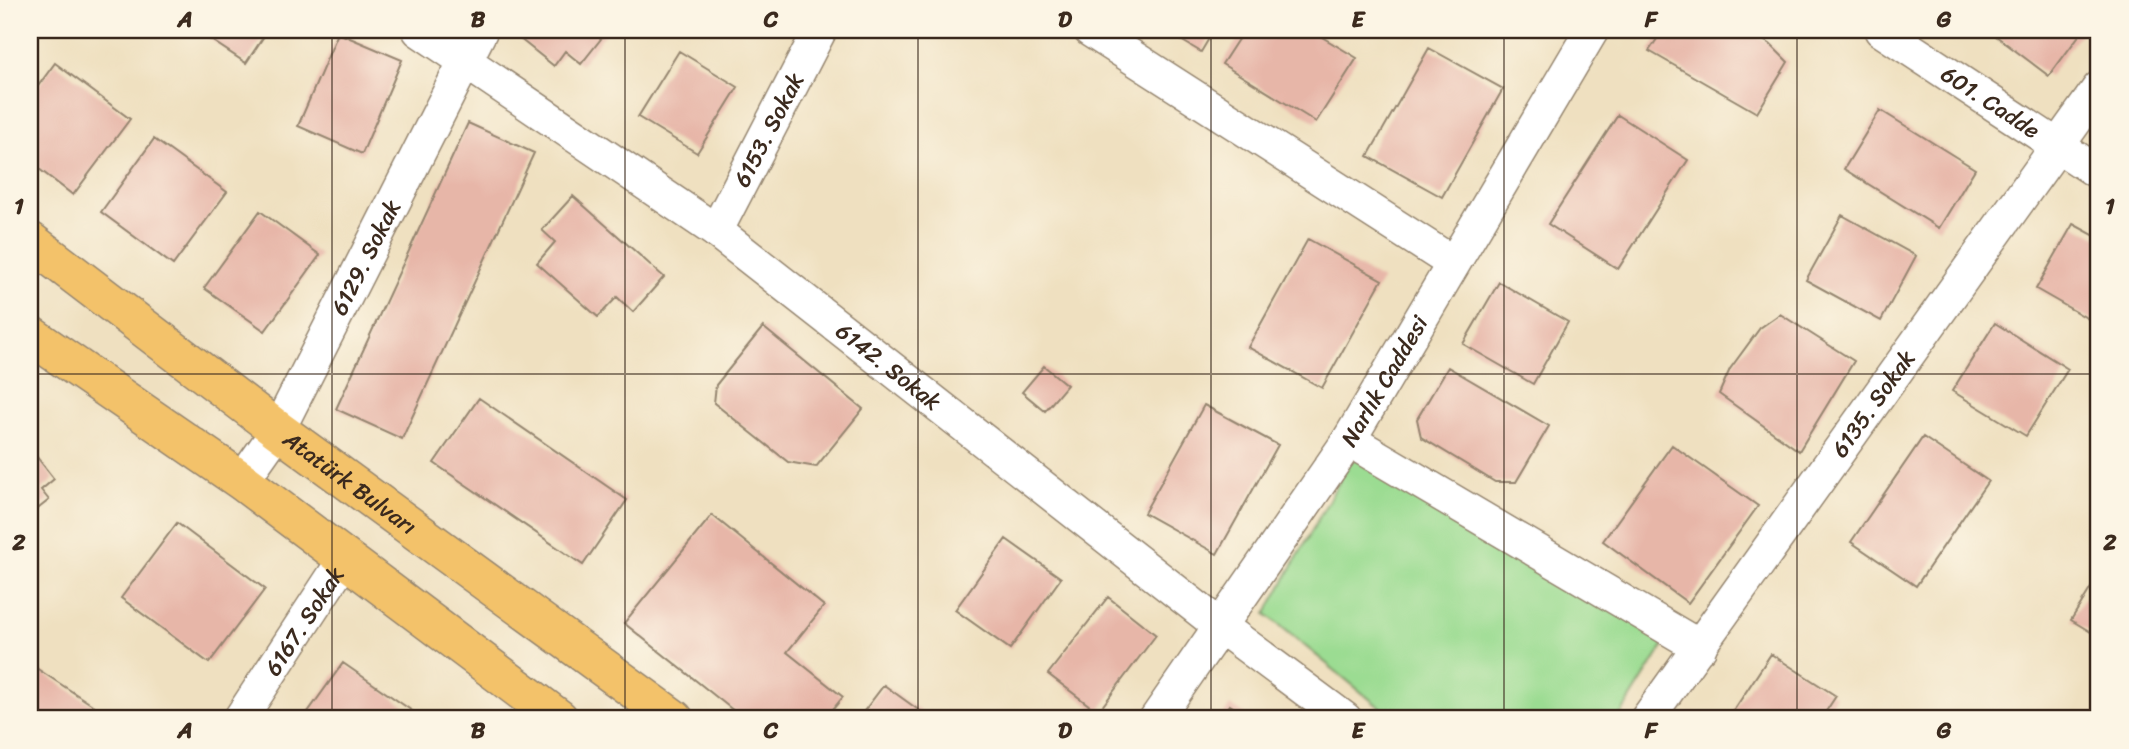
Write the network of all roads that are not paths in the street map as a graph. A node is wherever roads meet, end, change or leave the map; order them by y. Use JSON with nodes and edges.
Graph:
{"nodes":[{"id":1,"x":419,"y":30,"type":"edge"},
{"id":2,"x":481,"y":30,"type":"edge"},
{"id":3,"x":820,"y":30,"type":"edge"},
{"id":4,"x":1090,"y":30,"type":"edge"},
{"id":5,"x":1592,"y":30,"type":"edge"},
{"id":6,"x":1881,"y":30,"type":"edge"},
{"id":7,"x":465,"y":59,"type":"junction"},
{"id":8,"x":2099,"y":88,"type":"edge"},
{"id":9,"x":2060,"y":147,"type":"junction"},
{"id":10,"x":2099,"y":173,"type":"edge"},
{"id":11,"x":716,"y":231,"type":"junction"},
{"id":12,"x":30,"y":241,"type":"edge"},
{"id":13,"x":1453,"y":263,"type":"junction"},
{"id":14,"x":30,"y":335,"type":"edge"},
{"id":15,"x":278,"y":430,"type":"junction"},
{"id":16,"x":1349,"y":440,"type":"junction"},
{"id":17,"x":242,"y":481,"type":"junction"},
{"id":18,"x":345,"y":557,"type":"junction"},
{"id":19,"x":1220,"y":626,"type":"junction"},
{"id":20,"x":1700,"y":647,"type":"junction"},
{"id":21,"x":240,"y":719,"type":"edge"},
{"id":22,"x":559,"y":719,"type":"edge"},
{"id":23,"x":674,"y":719,"type":"edge"},
{"id":24,"x":1156,"y":719,"type":"edge"},
{"id":25,"x":1345,"y":719,"type":"edge"},
{"id":26,"x":1647,"y":719,"type":"edge"}],
"edges":[{"from":1,"to":7,"type":"street","name":"6142. Sokak"},
{"from":2,"to":7,"type":"street","name":"6129. Sokak"},
{"from":3,"to":11,"type":"street","name":"6153. Sokak"},
{"from":4,"to":13,"type":"street"},
{"from":5,"to":13,"type":"street","name":"Narlık Caddesi"},
{"from":6,"to":9,"type":"street","name":"601. Cadde"},
{"from":7,"to":11,"type":"street","name":"6142. Sokak"},
{"from":7,"to":15,"type":"street","name":"6129. Sokak"},
{"from":8,"to":9,"type":"street","name":"6135. Sokak"},
{"from":9,"to":10,"type":"street","name":"601. Cadde"},
{"from":9,"to":20,"type":"street","name":"6135. Sokak"},
{"from":11,"to":19,"type":"street","name":"6142. Sokak"},
{"from":12,"to":15,"type":"main road","name":"Atatürk Bulvarı"},
{"from":13,"to":16,"type":"street","name":"Narlık Caddesi"},
{"from":14,"to":17,"type":"main road"},
{"from":15,"to":17,"type":"street","name":"6129. Sokak"},
{"from":15,"to":23,"type":"main road","name":"Atatürk Bulvarı"},
{"from":16,"to":19,"type":"street","name":"Narlık Caddesi"},
{"from":16,"to":20,"type":"street"},
{"from":17,"to":18,"type":"main road"},
{"from":18,"to":21,"type":"street","name":"6167. Sokak"},
{"from":18,"to":22,"type":"main road"},
{"from":19,"to":24,"type":"street","name":"Narlık Caddesi"},
{"from":19,"to":25,"type":"street","name":"6142. Sokak"},
{"from":20,"to":26,"type":"street","name":"6135. Sokak"}]}
